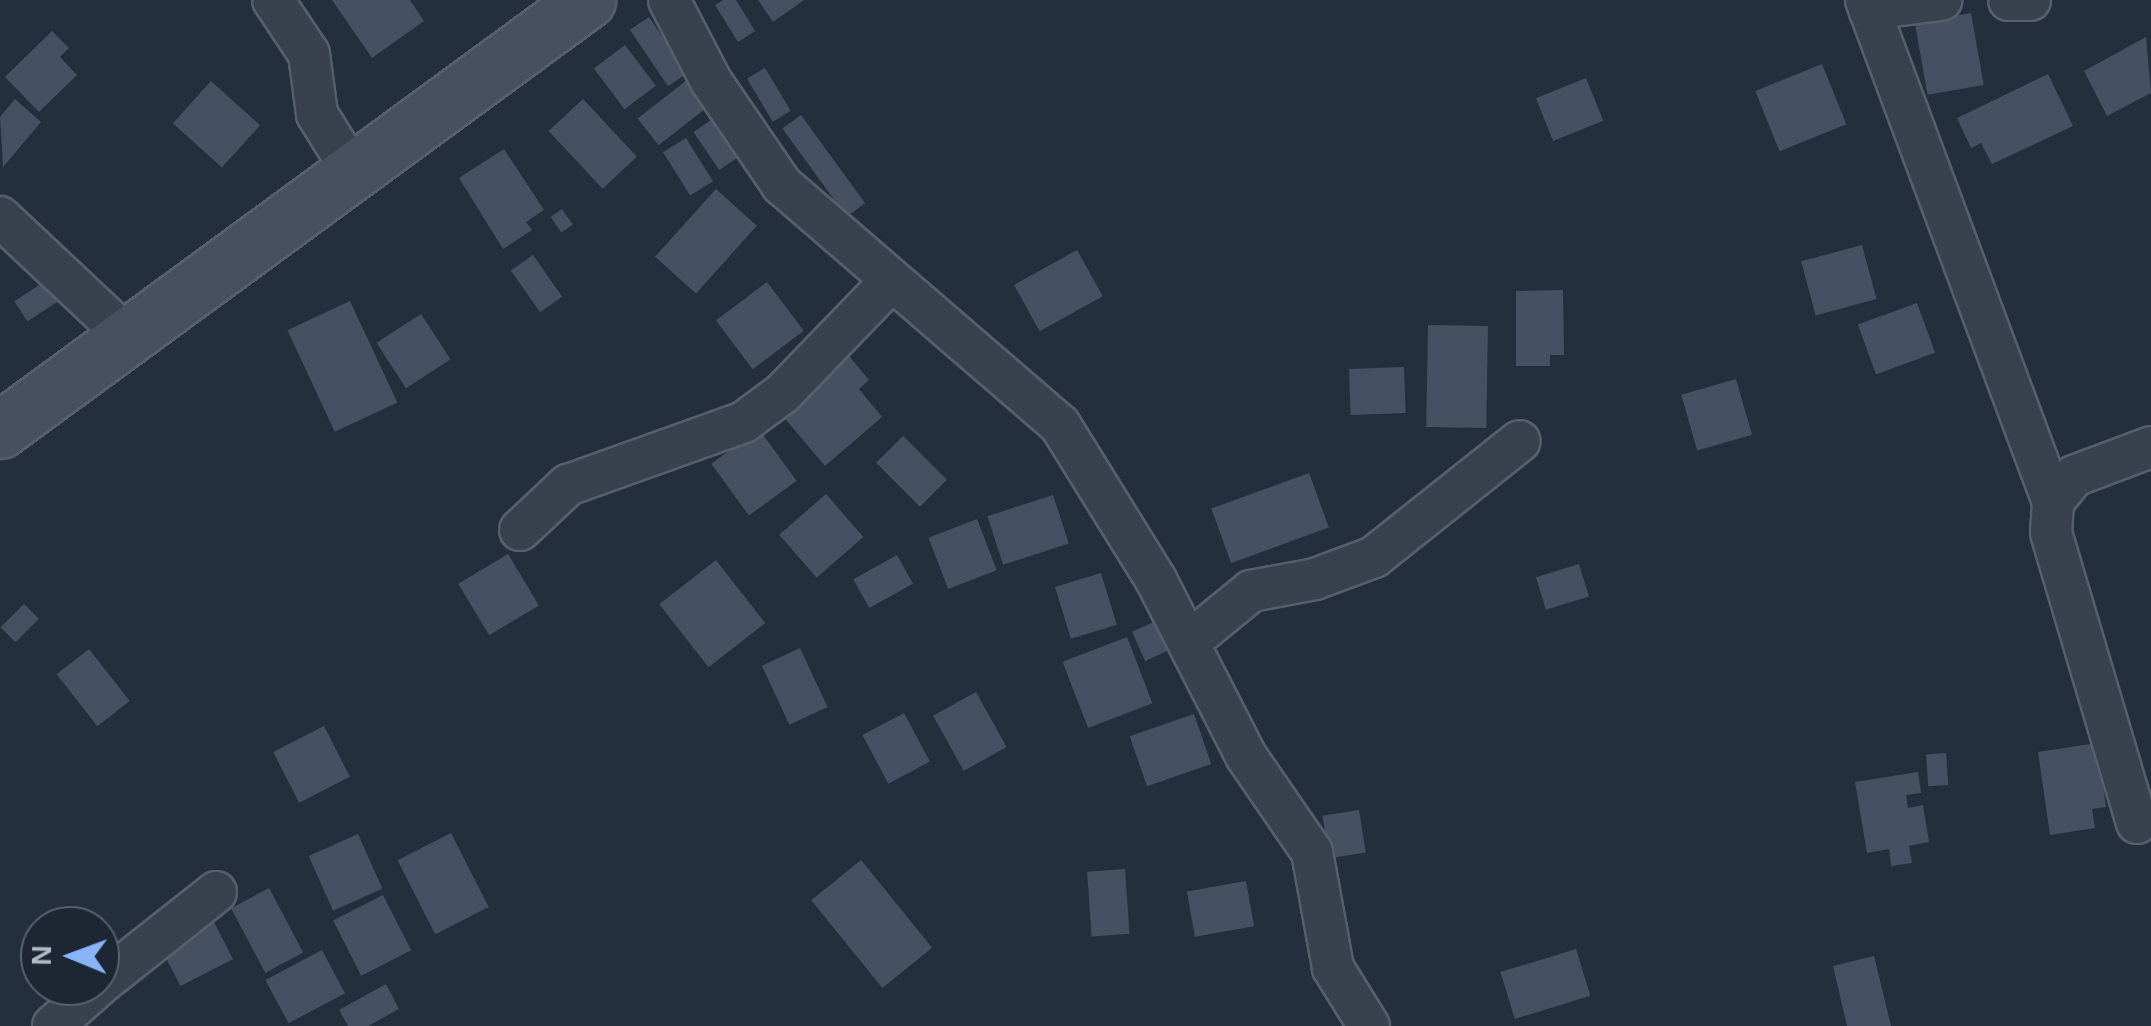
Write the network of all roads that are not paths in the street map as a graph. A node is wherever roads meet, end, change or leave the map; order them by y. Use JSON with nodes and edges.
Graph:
{"nodes":[{"id":1,"x":272,"y":0,"type":"edge"},
{"id":2,"x":587,"y":0,"type":"edge"},
{"id":3,"x":668,"y":0,"type":"edge"},
{"id":4,"x":1941,"y":0,"type":"edge"},
{"id":5,"x":2008,"y":0,"type":"edge"},
{"id":6,"x":2030,"y":0,"type":"edge"},
{"id":7,"x":1868,"y":4,"type":"edge"},
{"id":8,"x":352,"y":171,"type":"junction"},
{"id":9,"x":0,"y":217,"type":"edge"},
{"id":10,"x":891,"y":281,"type":"junction"},
{"id":11,"x":130,"y":339,"type":"junction"},
{"id":12,"x":0,"y":430,"type":"edge"},
{"id":13,"x":1520,"y":441,"type":"dead end"},
{"id":14,"x":2151,"y":446,"type":"edge"},
{"id":15,"x":2053,"y":502,"type":"junction"},
{"id":16,"x":520,"y":530,"type":"dead end"},
{"id":17,"x":1190,"y":641,"type":"junction"},
{"id":18,"x":2137,"y":823,"type":"dead end"},
{"id":19,"x":216,"y":892,"type":"dead end"},
{"id":20,"x":120,"y":968,"type":"edge"},
{"id":21,"x":75,"y":1006,"type":"edge"},
{"id":22,"x":53,"y":1026,"type":"edge"},
{"id":23,"x":1370,"y":1026,"type":"edge"}],
"edges":[{"from":1,"to":8,"type":"street"},
{"from":2,"to":8,"type":"main road"},
{"from":3,"to":10,"type":"street"},
{"from":4,"to":7,"type":"street"},
{"from":5,"to":6,"type":"street"},
{"from":7,"to":15,"type":"street"},
{"from":8,"to":11,"type":"main road"},
{"from":9,"to":11,"type":"street"},
{"from":10,"to":16,"type":"street"},
{"from":10,"to":17,"type":"street"},
{"from":11,"to":12,"type":"main road"},
{"from":13,"to":17,"type":"street"},
{"from":14,"to":15,"type":"street"},
{"from":15,"to":18,"type":"street"},
{"from":17,"to":23,"type":"street"},
{"from":19,"to":20,"type":"street"},
{"from":21,"to":22,"type":"street"}]}
